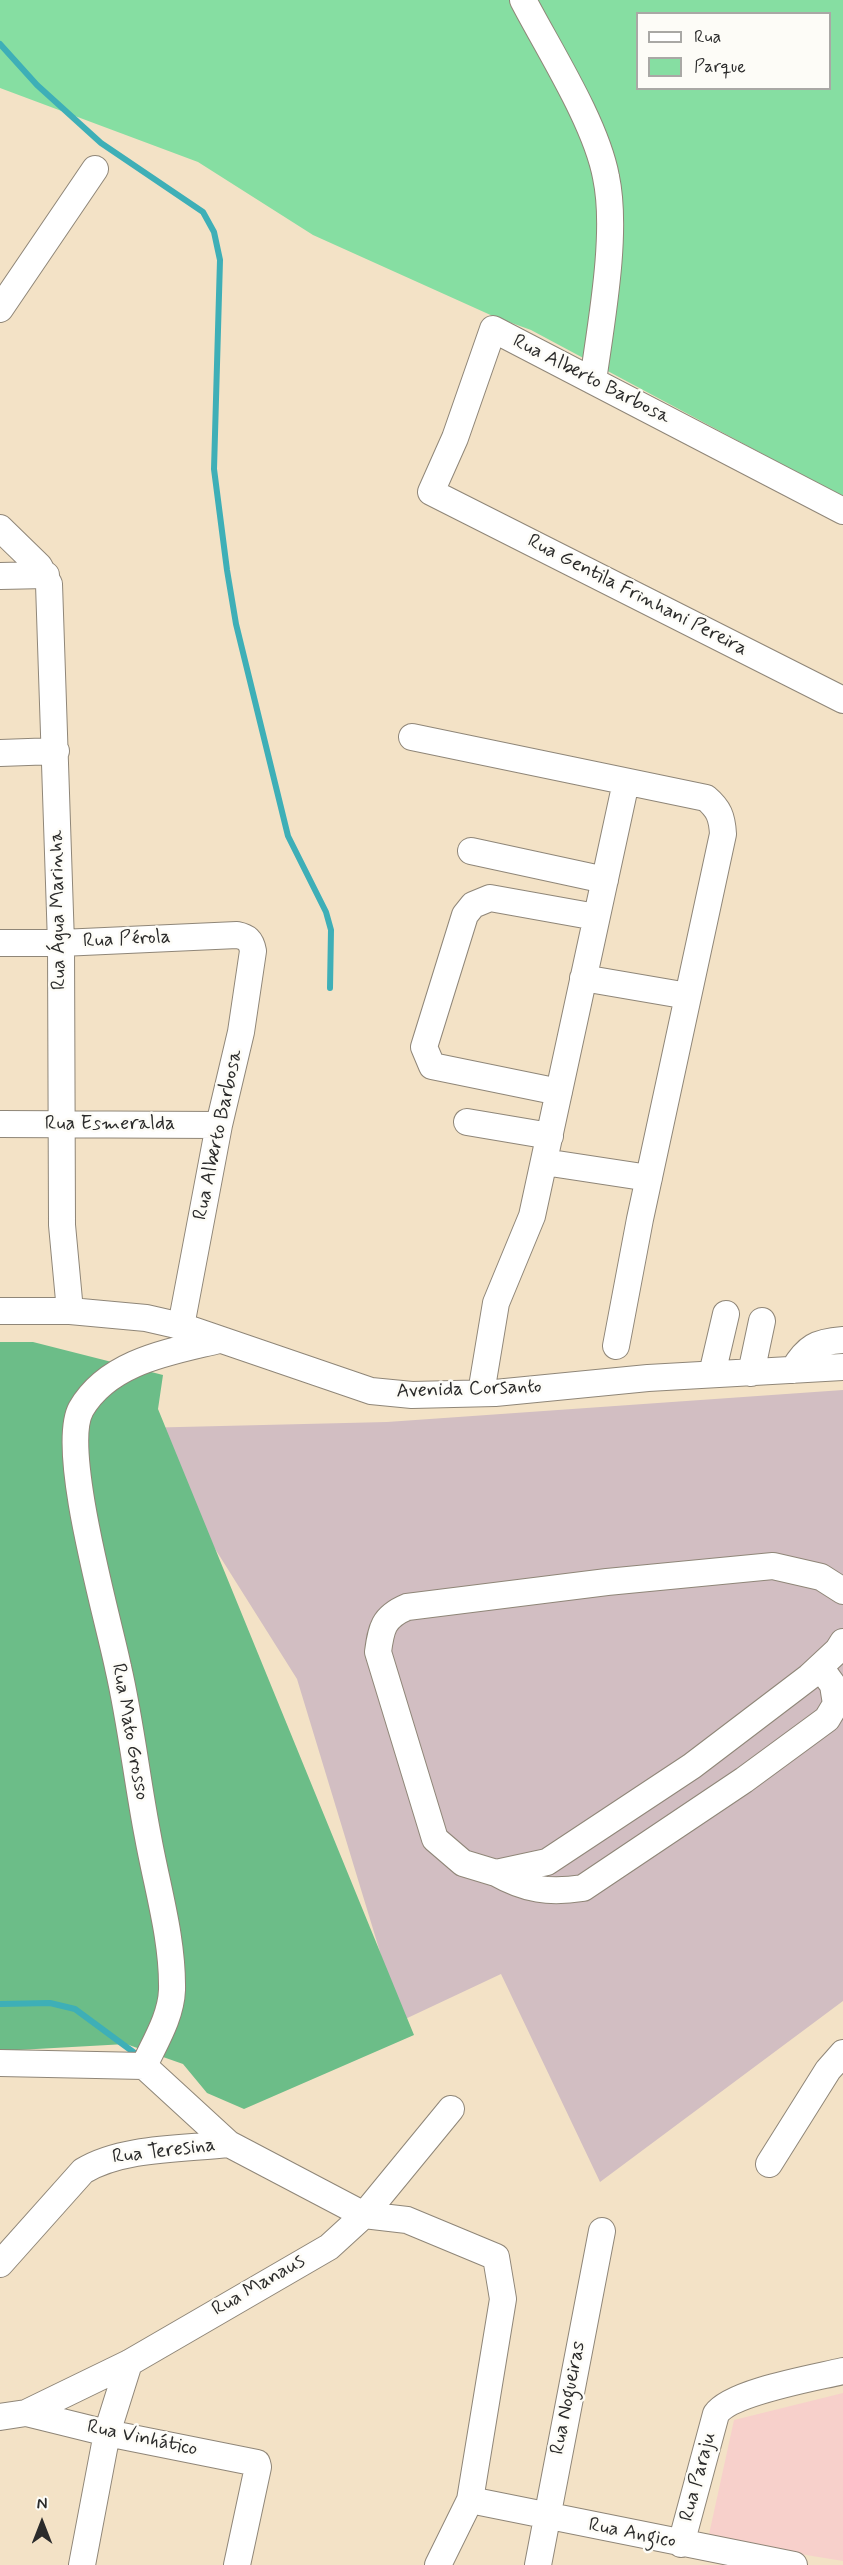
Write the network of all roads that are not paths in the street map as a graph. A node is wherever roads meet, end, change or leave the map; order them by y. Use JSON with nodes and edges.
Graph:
{"nodes":[{"id":1,"x":523,"y":0,"type":"edge"},
{"id":2,"x":95,"y":169,"type":"dead end"},
{"id":3,"x":0,"y":309,"type":"edge"},
{"id":4,"x":593,"y":381,"type":"junction"},
{"id":5,"x":432,"y":492,"type":"joint"},
{"id":6,"x":843,"y":511,"type":"edge"},
{"id":7,"x":0,"y":528,"type":"edge"},
{"id":8,"x":46,"y":574,"type":"junction"},
{"id":9,"x":0,"y":576,"type":"edge"},
{"id":10,"x":843,"y":700,"type":"edge"},
{"id":11,"x":412,"y":737,"type":"dead end"},
{"id":12,"x":56,"y":751,"type":"junction"},
{"id":13,"x":0,"y":753,"type":"edge"},
{"id":14,"x":626,"y":782,"type":"junction"},
{"id":15,"x":471,"y":850,"type":"dead end"},
{"id":16,"x":604,"y":880,"type":"junction"},
{"id":17,"x":597,"y":917,"type":"junction"},
{"id":18,"x":0,"y":943,"type":"edge"},
{"id":19,"x":62,"y":943,"type":"junction"},
{"id":20,"x":252,"y":943,"type":"joint"},
{"id":21,"x":584,"y":978,"type":"junction"},
{"id":22,"x":688,"y":996,"type":"junction"},
{"id":23,"x":559,"y":1092,"type":"junction"},
{"id":24,"x":467,"y":1122,"type":"dead end"},
{"id":25,"x":0,"y":1124,"type":"edge"},
{"id":26,"x":61,"y":1125,"type":"junction"},
{"id":27,"x":219,"y":1125,"type":"junction"},
{"id":28,"x":550,"y":1136,"type":"junction"},
{"id":29,"x":544,"y":1162,"type":"junction"},
{"id":30,"x":649,"y":1178,"type":"junction"},
{"id":31,"x":0,"y":1311,"type":"edge"},
{"id":32,"x":70,"y":1311,"type":"junction"},
{"id":33,"x":726,"y":1314,"type":"dead end"},
{"id":34,"x":762,"y":1321,"type":"dead end"},
{"id":35,"x":181,"y":1326,"type":"junction"},
{"id":36,"x":219,"y":1340,"type":"junction"},
{"id":37,"x":843,"y":1340,"type":"edge"},
{"id":38,"x":616,"y":1346,"type":"dead end"},
{"id":39,"x":843,"y":1367,"type":"edge"},
{"id":40,"x":792,"y":1370,"type":"junction"},
{"id":41,"x":751,"y":1372,"type":"junction"},
{"id":42,"x":712,"y":1374,"type":"junction"},
{"id":43,"x":481,"y":1393,"type":"junction"},
{"id":44,"x":843,"y":1591,"type":"edge"},
{"id":45,"x":843,"y":1642,"type":"edge"},
{"id":46,"x":820,"y":1667,"type":"junction"},
{"id":47,"x":496,"y":1873,"type":"junction"},
{"id":48,"x":843,"y":2053,"type":"edge"},
{"id":49,"x":0,"y":2063,"type":"edge"},
{"id":50,"x":144,"y":2066,"type":"junction"},
{"id":51,"x":451,"y":2109,"type":"dead end"},
{"id":52,"x":229,"y":2144,"type":"junction"},
{"id":53,"x":769,"y":2164,"type":"dead end"},
{"id":54,"x":364,"y":2216,"type":"junction"},
{"id":55,"x":602,"y":2231,"type":"dead end"},
{"id":56,"x":0,"y":2264,"type":"edge"},
{"id":57,"x":129,"y":2363,"type":"junction"},
{"id":58,"x":843,"y":2371,"type":"edge"},
{"id":59,"x":26,"y":2413,"type":"junction"},
{"id":60,"x":0,"y":2417,"type":"edge"},
{"id":61,"x":107,"y":2433,"type":"junction"},
{"id":62,"x":470,"y":2500,"type":"junction"},
{"id":63,"x":546,"y":2517,"type":"junction"},
{"id":64,"x":681,"y":2544,"type":"junction"},
{"id":65,"x":82,"y":2565,"type":"edge"},
{"id":66,"x":237,"y":2565,"type":"edge"},
{"id":67,"x":438,"y":2565,"type":"edge"},
{"id":68,"x":538,"y":2565,"type":"edge"},
{"id":69,"x":794,"y":2565,"type":"edge"}],
"edges":[{"from":1,"to":4,"type":"street"},
{"from":2,"to":3,"type":"street"},
{"from":4,"to":5,"type":"street","name":"Rua Alberto Barbosa"},
{"from":4,"to":6,"type":"street","name":"Rua Alberto Barbosa"},
{"from":5,"to":10,"type":"street","name":"Rua Gentila Frinhani Pereira"},
{"from":7,"to":8,"type":"street"},
{"from":8,"to":9,"type":"street"},
{"from":8,"to":12,"type":"street","name":"Rua Água Marinha"},
{"from":11,"to":14,"type":"street"},
{"from":12,"to":13,"type":"street"},
{"from":12,"to":19,"type":"street","name":"Rua Água Marinha"},
{"from":14,"to":16,"type":"street"},
{"from":14,"to":22,"type":"street"},
{"from":15,"to":16,"type":"street"},
{"from":16,"to":17,"type":"street"},
{"from":17,"to":21,"type":"street"},
{"from":17,"to":23,"type":"street"},
{"from":18,"to":19,"type":"street","name":"Rua Pérola"},
{"from":19,"to":20,"type":"street","name":"Rua Pérola"},
{"from":19,"to":26,"type":"street","name":"Rua Água Marinha"},
{"from":20,"to":27,"type":"street","name":"Rua Alberto Barbosa"},
{"from":21,"to":22,"type":"street"},
{"from":21,"to":23,"type":"street"},
{"from":22,"to":30,"type":"street"},
{"from":23,"to":28,"type":"street"},
{"from":24,"to":28,"type":"street"},
{"from":25,"to":26,"type":"street","name":"Rua Esmeralda"},
{"from":26,"to":27,"type":"street","name":"Rua Esmeralda"},
{"from":26,"to":32,"type":"street","name":"Rua Água Marinha"},
{"from":27,"to":35,"type":"street","name":"Rua Alberto Barbosa"},
{"from":28,"to":29,"type":"street"},
{"from":29,"to":30,"type":"street"},
{"from":29,"to":43,"type":"street"},
{"from":30,"to":38,"type":"street"},
{"from":31,"to":32,"type":"street","name":"Avenida Corsanto"},
{"from":32,"to":35,"type":"street","name":"Avenida Corsanto"},
{"from":33,"to":42,"type":"street"},
{"from":34,"to":41,"type":"street"},
{"from":35,"to":36,"type":"street","name":"Avenida Corsanto"},
{"from":36,"to":43,"type":"street","name":"Avenida Corsanto"},
{"from":36,"to":50,"type":"street","name":"Rua Mato Grosso"},
{"from":37,"to":40,"type":"street"},
{"from":39,"to":40,"type":"street","name":"Avenida Corsanto"},
{"from":40,"to":41,"type":"street","name":"Avenida Corsanto"},
{"from":41,"to":42,"type":"street","name":"Avenida Corsanto"},
{"from":42,"to":43,"type":"street","name":"Avenida Corsanto"},
{"from":44,"to":47,"type":"street"},
{"from":45,"to":46,"type":"street"},
{"from":46,"to":47,"type":"street"},
{"from":46,"to":47,"type":"street"},
{"from":48,"to":53,"type":"street"},
{"from":49,"to":50,"type":"street"},
{"from":50,"to":52,"type":"street"},
{"from":51,"to":54,"type":"street","name":"Rua Manaus"},
{"from":52,"to":54,"type":"street"},
{"from":52,"to":56,"type":"street","name":"Rua Teresina"},
{"from":54,"to":57,"type":"street","name":"Rua Manaus"},
{"from":54,"to":62,"type":"street"},
{"from":55,"to":63,"type":"street","name":"Rua Nogueiras"},
{"from":57,"to":59,"type":"street","name":"Rua Manaus"},
{"from":57,"to":61,"type":"street"},
{"from":58,"to":64,"type":"street","name":"Rua Paraju"},
{"from":59,"to":60,"type":"street"},
{"from":59,"to":61,"type":"street","name":"Rua Vinhático"},
{"from":61,"to":65,"type":"street"},
{"from":61,"to":66,"type":"street","name":"Rua Vinhático"},
{"from":62,"to":63,"type":"street","name":"Rua Angico"},
{"from":62,"to":67,"type":"street"},
{"from":63,"to":64,"type":"street","name":"Rua Angico"},
{"from":63,"to":68,"type":"street","name":"Rua Nogueiras"},
{"from":64,"to":69,"type":"street","name":"Rua Angico"}]}
